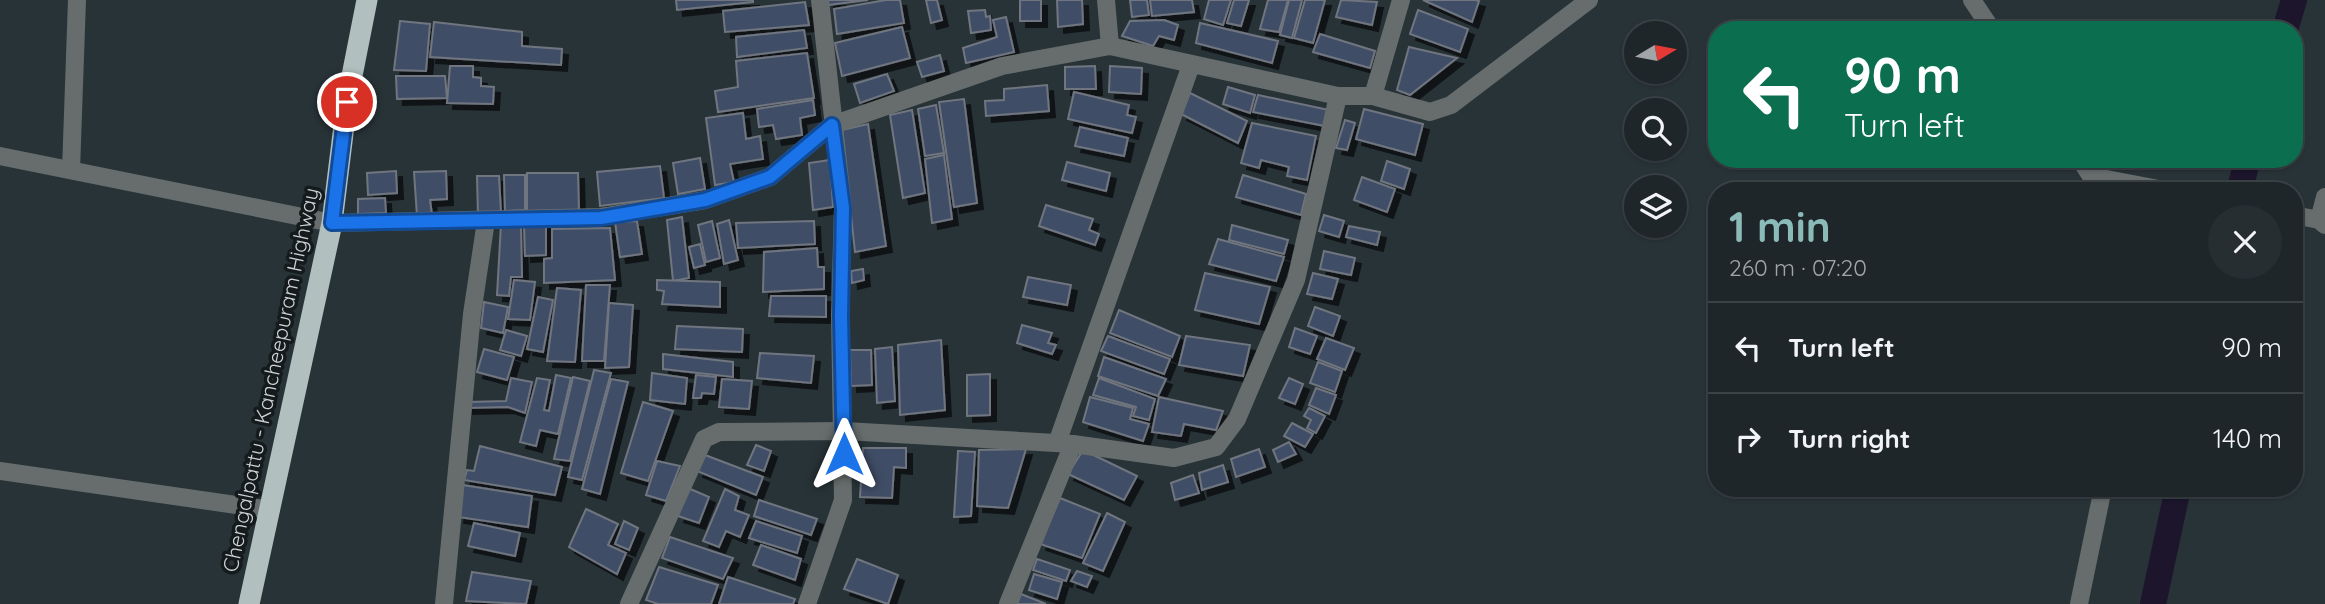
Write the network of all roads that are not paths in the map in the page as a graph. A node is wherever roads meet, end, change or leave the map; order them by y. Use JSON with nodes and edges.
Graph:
{"nodes":[{"id":1,"x":77,"y":0,"type":"edge"},
{"id":2,"x":367,"y":0,"type":"edge"},
{"id":3,"x":820,"y":0,"type":"edge"},
{"id":4,"x":1106,"y":0,"type":"edge"},
{"id":5,"x":1401,"y":0,"type":"edge"},
{"id":6,"x":1589,"y":0,"type":"edge"},
{"id":7,"x":1972,"y":0,"type":"edge"},
{"id":8,"x":1986,"y":21,"type":"edge"},
{"id":9,"x":1110,"y":46,"type":"junction"},
{"id":10,"x":1191,"y":65,"type":"junction"},
{"id":11,"x":1338,"y":96,"type":"junction"},
{"id":12,"x":1373,"y":96,"type":"junction"},
{"id":13,"x":832,"y":125,"type":"junction"},
{"id":14,"x":0,"y":156,"type":"edge"},
{"id":15,"x":71,"y":170,"type":"junction"},
{"id":16,"x":2325,"y":197,"type":"edge"},
{"id":17,"x":2303,"y":217,"type":"edge"},
{"id":18,"x":486,"y":221,"type":"junction"},
{"id":19,"x":2322,"y":222,"type":"edge"},
{"id":20,"x":332,"y":223,"type":"junction"},
{"id":21,"x":845,"y":432,"type":"junction"},
{"id":22,"x":1065,"y":443,"type":"junction"},
{"id":23,"x":0,"y":471,"type":"edge"},
{"id":24,"x":2101,"y":497,"type":"edge"},
{"id":25,"x":271,"y":510,"type":"junction"},
{"id":26,"x":249,"y":604,"type":"edge"},
{"id":27,"x":444,"y":604,"type":"edge"},
{"id":28,"x":629,"y":604,"type":"edge"},
{"id":29,"x":807,"y":604,"type":"edge"},
{"id":30,"x":1008,"y":604,"type":"edge"},
{"id":31,"x":2079,"y":604,"type":"edge"}],
"edges":[{"from":1,"to":15,"type":"street"},
{"from":2,"to":20,"type":"highway","name":"Chengalpattu - Kancheepuram Highway"},
{"from":3,"to":13,"type":"street"},
{"from":4,"to":9,"type":"street"},
{"from":5,"to":12,"type":"street"},
{"from":6,"to":12,"type":"street"},
{"from":7,"to":8,"type":"street"},
{"from":9,"to":10,"type":"street"},
{"from":9,"to":13,"type":"street"},
{"from":10,"to":11,"type":"street"},
{"from":10,"to":22,"type":"street"},
{"from":11,"to":12,"type":"street"},
{"from":11,"to":22,"type":"street"},
{"from":13,"to":18,"type":"street"},
{"from":13,"to":21,"type":"street"},
{"from":14,"to":15,"type":"street"},
{"from":15,"to":20,"type":"street"},
{"from":16,"to":19,"type":"street"},
{"from":17,"to":19,"type":"street"},
{"from":18,"to":20,"type":"street"},
{"from":18,"to":27,"type":"street"},
{"from":20,"to":25,"type":"highway","name":"Chengalpattu - Kancheepuram Highway"},
{"from":21,"to":22,"type":"street"},
{"from":21,"to":28,"type":"street"},
{"from":21,"to":29,"type":"street"},
{"from":22,"to":30,"type":"street"},
{"from":23,"to":25,"type":"street"},
{"from":24,"to":31,"type":"street"},
{"from":25,"to":26,"type":"highway","name":"Chengalpattu - Kancheepuram Highway"}]}
